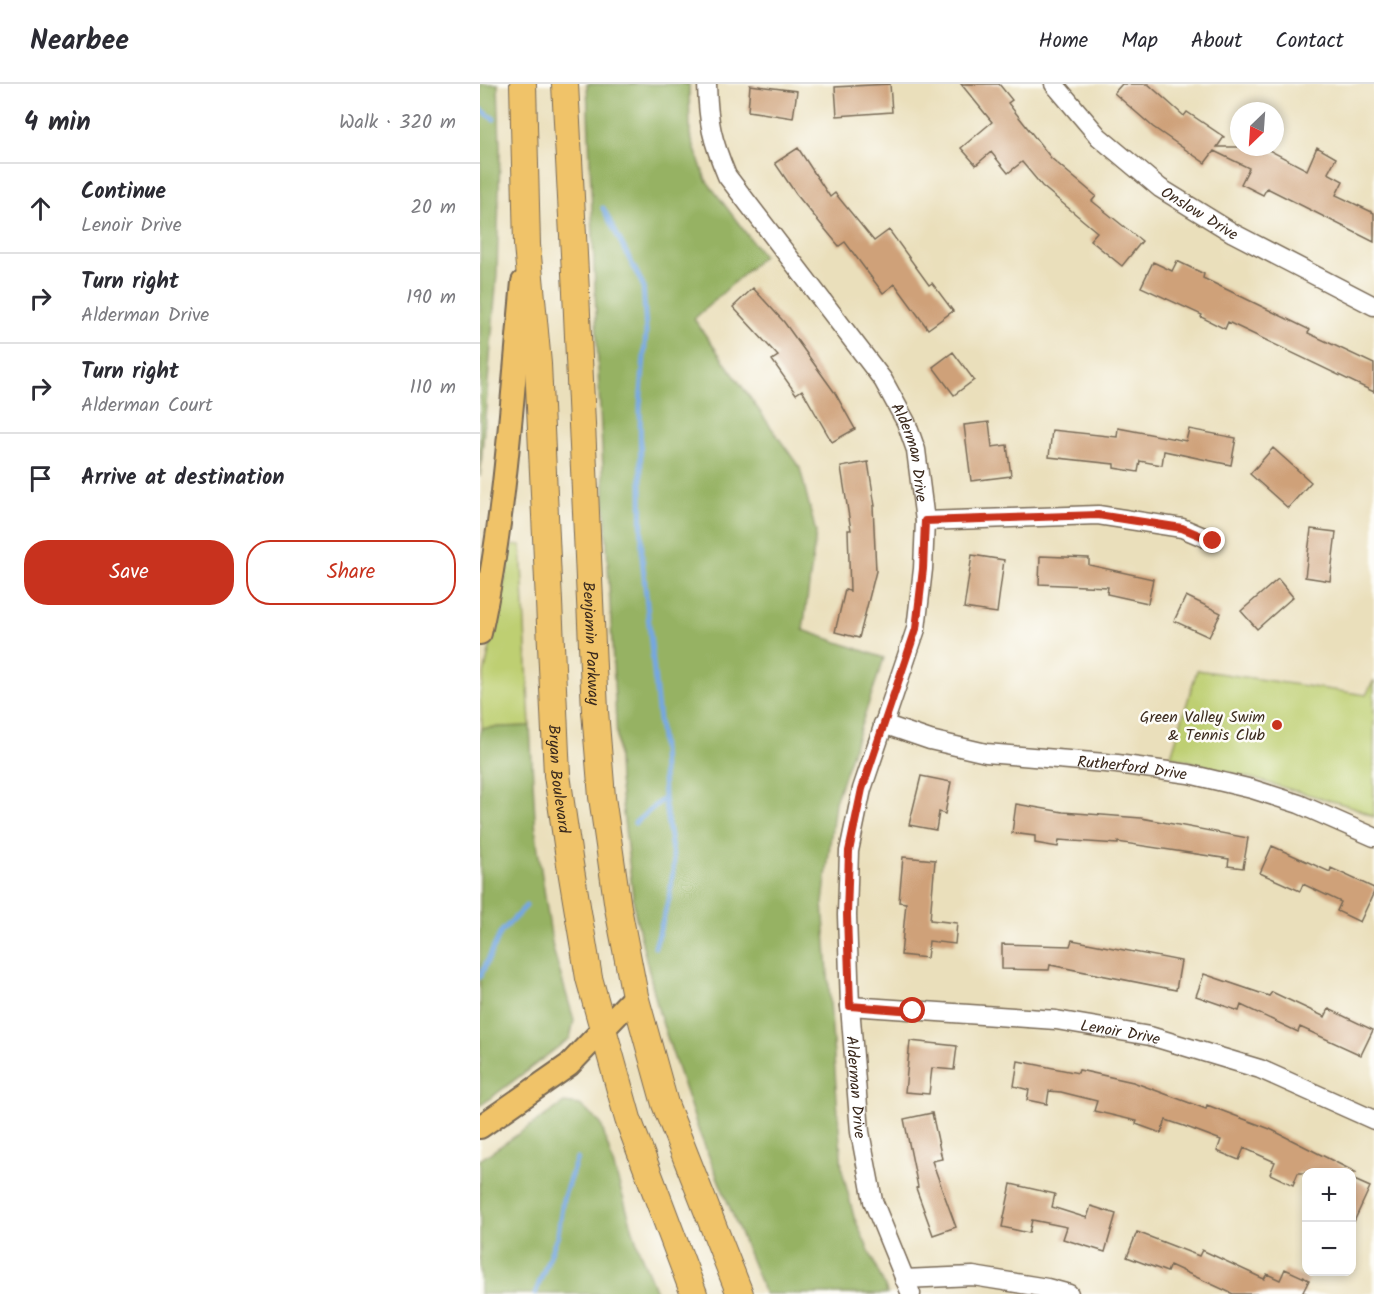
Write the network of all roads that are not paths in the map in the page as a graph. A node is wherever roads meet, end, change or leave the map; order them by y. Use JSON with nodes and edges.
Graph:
{"nodes":[{"id":1,"x":523,"y":84,"type":"edge"},
{"id":2,"x":565,"y":84,"type":"edge"},
{"id":3,"x":707,"y":84,"type":"edge"},
{"id":4,"x":1054,"y":84,"type":"edge"},
{"id":5,"x":527,"y":245,"type":"junction"},
{"id":6,"x":1374,"y":306,"type":"edge"},
{"id":7,"x":925,"y":521,"type":"junction"},
{"id":8,"x":1213,"y":541,"type":"dead end"},
{"id":9,"x":480,"y":633,"type":"edge"},
{"id":10,"x":883,"y":724,"type":"junction"},
{"id":11,"x":1374,"y":837,"type":"edge"},
{"id":12,"x":635,"y":996,"type":"junction"},
{"id":13,"x":850,"y":1006,"type":"junction"},
{"id":14,"x":604,"y":1029,"type":"junction"},
{"id":15,"x":1374,"y":1120,"type":"edge"},
{"id":16,"x":480,"y":1127,"type":"edge"},
{"id":17,"x":908,"y":1286,"type":"edge"},
{"id":18,"x":694,"y":1294,"type":"edge"},
{"id":19,"x":740,"y":1294,"type":"edge"},
{"id":20,"x":1069,"y":1294,"type":"edge"}],
"edges":[{"from":1,"to":5,"type":"highway"},
{"from":2,"to":12,"type":"highway","name":"Benjamin Parkway"},
{"from":3,"to":7,"type":"street","name":"Alderman Drive"},
{"from":4,"to":6,"type":"street","name":"Onslow Drive"},
{"from":5,"to":9,"type":"main road"},
{"from":5,"to":14,"type":"highway","name":"Bryan Boulevard"},
{"from":7,"to":8,"type":"street"},
{"from":7,"to":10,"type":"street","name":"Alderman Drive"},
{"from":10,"to":11,"type":"street","name":"Rutherford Drive"},
{"from":10,"to":13,"type":"street","name":"Alderman Drive"},
{"from":12,"to":14,"type":"main road"},
{"from":12,"to":19,"type":"highway"},
{"from":13,"to":15,"type":"street","name":"Lenoir Drive"},
{"from":13,"to":17,"type":"street","name":"Alderman Drive"},
{"from":14,"to":16,"type":"main road"},
{"from":14,"to":18,"type":"highway","name":"Bryan Boulevard"},
{"from":17,"to":20,"type":"street"}]}
